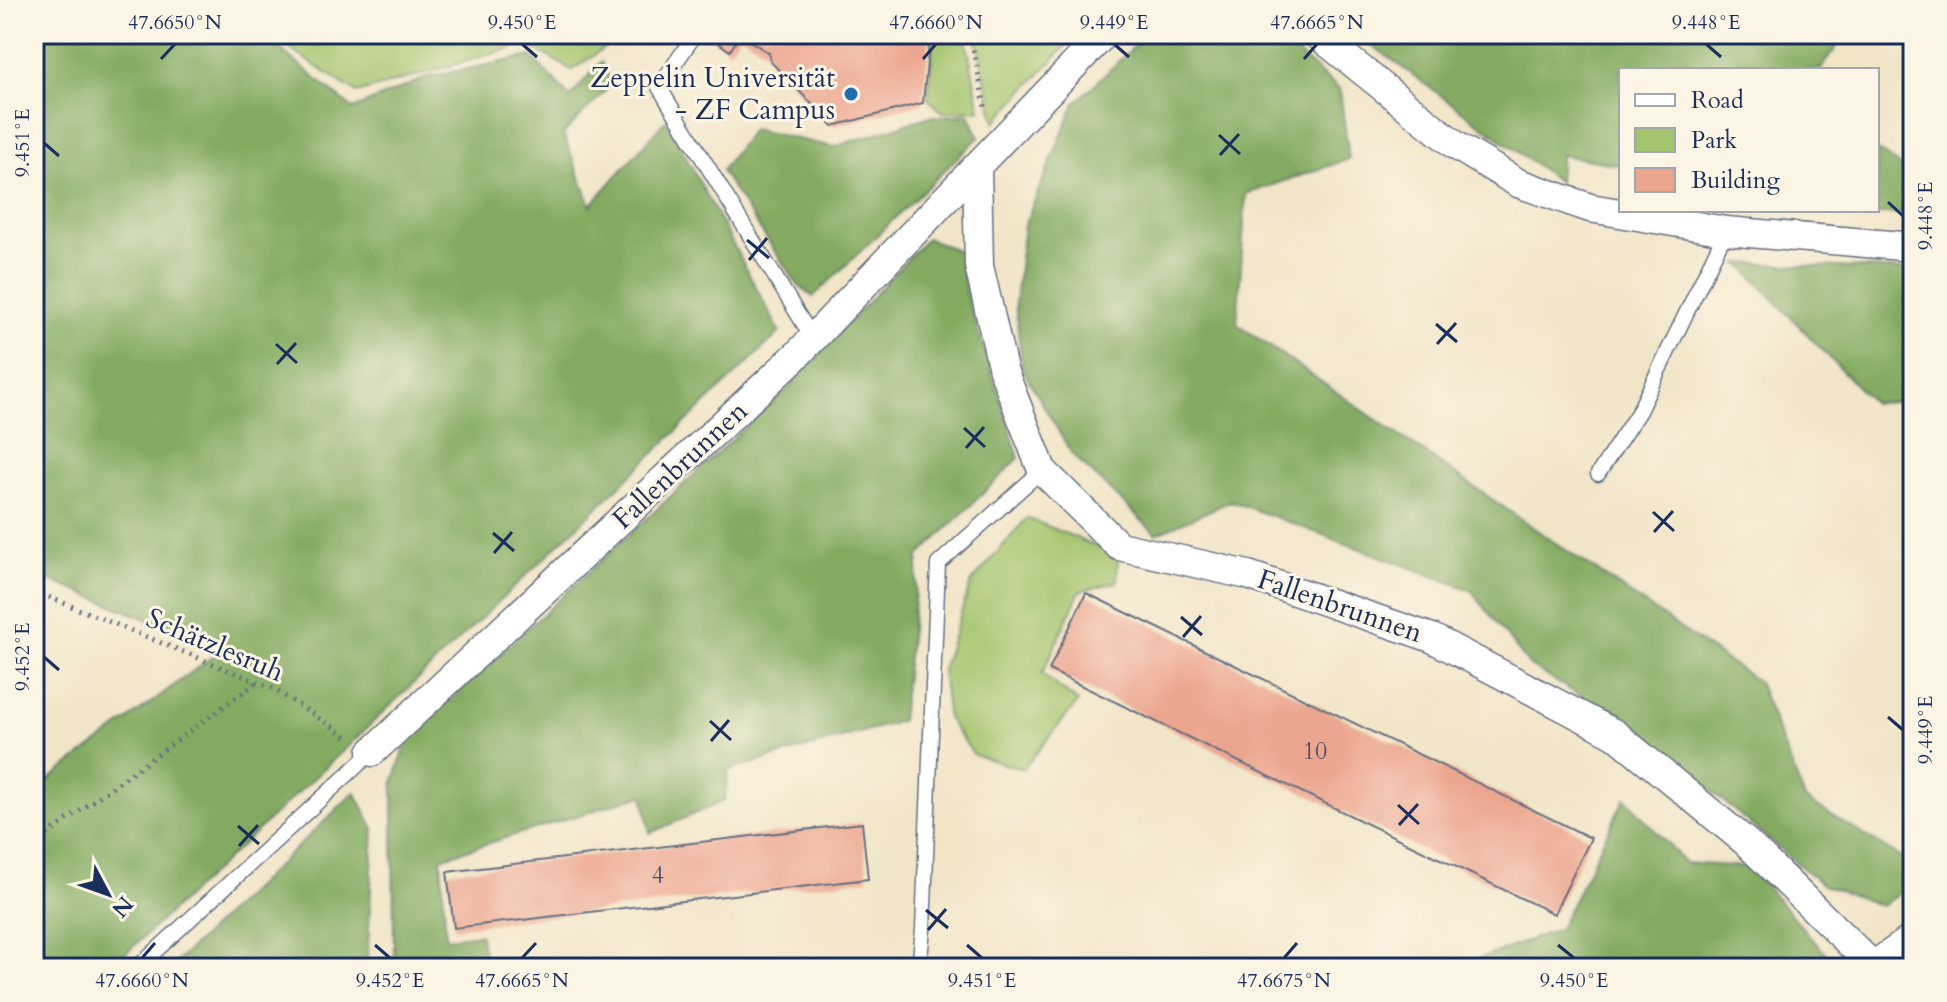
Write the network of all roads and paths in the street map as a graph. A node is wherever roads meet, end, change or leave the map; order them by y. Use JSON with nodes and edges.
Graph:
{"nodes":[{"id":1,"x":970,"y":34,"type":"edge"},
{"id":2,"x":1104,"y":34,"type":"edge"},
{"id":3,"x":1317,"y":34,"type":"edge"},
{"id":4,"x":689,"y":43,"type":"dead end"},
{"id":5,"x":985,"y":158,"type":"junction"},
{"id":6,"x":1726,"y":231,"type":"junction"},
{"id":7,"x":1913,"y":247,"type":"edge"},
{"id":8,"x":813,"y":339,"type":"junction"},
{"id":9,"x":1042,"y":470,"type":"junction"},
{"id":10,"x":1598,"y":474,"type":"dead end"},
{"id":11,"x":34,"y":591,"type":"edge"},
{"id":12,"x":257,"y":682,"type":"junction"},
{"id":13,"x":372,"y":752,"type":"junction"},
{"id":14,"x":34,"y":844,"type":"edge"},
{"id":15,"x":1913,"y":938,"type":"edge"},
{"id":16,"x":1871,"y":967,"type":"edge"},
{"id":17,"x":137,"y":968,"type":"edge"},
{"id":18,"x":919,"y":968,"type":"edge"}],
"edges":[{"from":1,"to":5,"type":"path"},
{"from":2,"to":5,"type":"street","name":"Fallenbrunnen"},
{"from":3,"to":6,"type":"street"},
{"from":4,"to":8,"type":"lane"},
{"from":5,"to":8,"type":"street","name":"Fallenbrunnen"},
{"from":5,"to":9,"type":"street","name":"Fallenbrunnen"},
{"from":6,"to":7,"type":"street"},
{"from":6,"to":10,"type":"lane"},
{"from":8,"to":13,"type":"street","name":"Fallenbrunnen"},
{"from":9,"to":16,"type":"street","name":"Fallenbrunnen"},
{"from":9,"to":18,"type":"lane"},
{"from":11,"to":12,"type":"path","name":"Schätzlesruh"},
{"from":12,"to":13,"type":"path","name":"Schätzlesruh"},
{"from":12,"to":14,"type":"path"},
{"from":13,"to":17,"type":"lane"},
{"from":15,"to":16,"type":"street","name":"Fallenbrunnen"}]}
